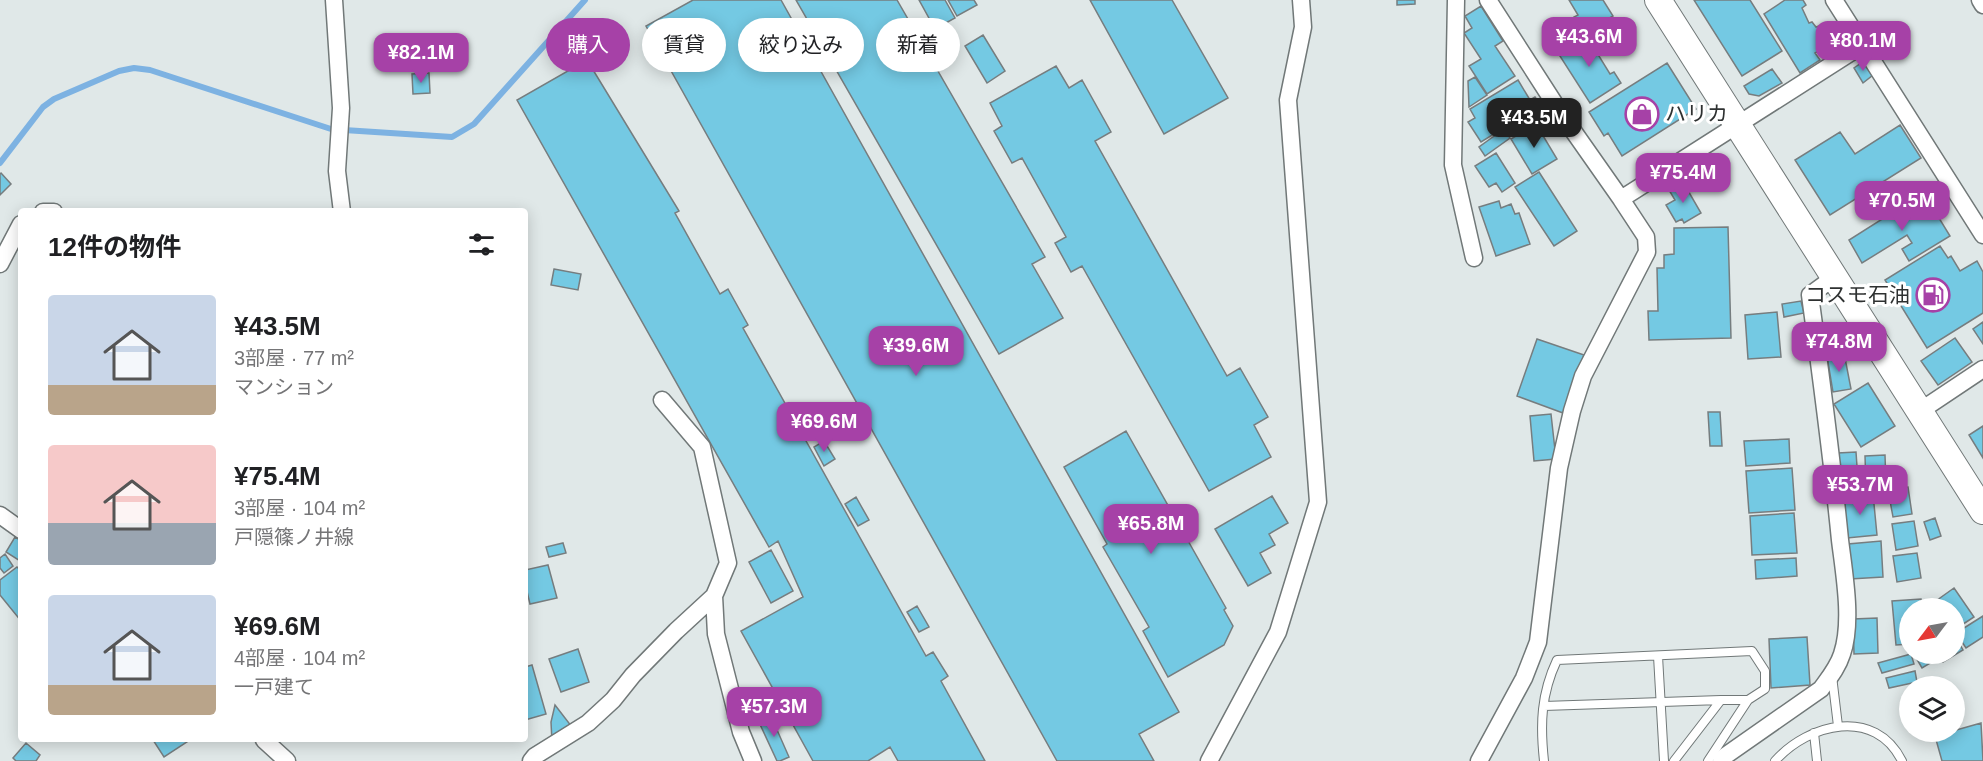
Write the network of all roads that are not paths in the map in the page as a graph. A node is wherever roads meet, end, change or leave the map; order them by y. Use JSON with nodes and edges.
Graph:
{"nodes":[{"id":1,"x":334,"y":0,"type":"edge"},
{"id":2,"x":1301,"y":0,"type":"edge"},
{"id":3,"x":1456,"y":0,"type":"edge"},
{"id":4,"x":1488,"y":0,"type":"edge"},
{"id":5,"x":1658,"y":0,"type":"edge"},
{"id":6,"x":1834,"y":0,"type":"edge"},
{"id":7,"x":1980,"y":0,"type":"edge"},
{"id":8,"x":1983,"y":5,"type":"edge"},
{"id":9,"x":1861,"y":46,"type":"junction"},
{"id":10,"x":1738,"y":124,"type":"junction"},
{"id":11,"x":1621,"y":199,"type":"junction"},
{"id":12,"x":342,"y":208,"type":"edge"},
{"id":13,"x":18,"y":230,"type":"edge"},
{"id":14,"x":1983,"y":235,"type":"edge"},
{"id":15,"x":1474,"y":258,"type":"dead end"},
{"id":16,"x":0,"y":264,"type":"edge"},
{"id":17,"x":1836,"y":276,"type":"junction"},
{"id":18,"x":1983,"y":369,"type":"edge"},
{"id":19,"x":662,"y":400,"type":"dead end"},
{"id":20,"x":1920,"y":411,"type":"junction"},
{"id":21,"x":1983,"y":511,"type":"edge"},
{"id":22,"x":0,"y":515,"type":"edge"},
{"id":23,"x":18,"y":528,"type":"edge"},
{"id":24,"x":714,"y":596,"type":"junction"},
{"id":25,"x":1658,"y":656,"type":"junction"},
{"id":26,"x":1832,"y":675,"type":"junction"},
{"id":27,"x":1721,"y":700,"type":"junction"},
{"id":28,"x":1748,"y":700,"type":"junction"},
{"id":29,"x":1661,"y":702,"type":"junction"},
{"id":30,"x":1544,"y":706,"type":"junction"},
{"id":31,"x":1838,"y":726,"type":"junction"},
{"id":32,"x":1814,"y":733,"type":"junction"},
{"id":33,"x":266,"y":742,"type":"edge"},
{"id":34,"x":287,"y":761,"type":"edge"},
{"id":35,"x":531,"y":761,"type":"edge"},
{"id":36,"x":753,"y":761,"type":"edge"},
{"id":37,"x":1209,"y":761,"type":"edge"},
{"id":38,"x":1479,"y":761,"type":"edge"},
{"id":39,"x":1544,"y":761,"type":"edge"},
{"id":40,"x":1664,"y":761,"type":"edge"},
{"id":41,"x":1674,"y":761,"type":"edge"},
{"id":42,"x":1707,"y":761,"type":"edge"},
{"id":43,"x":1721,"y":761,"type":"edge"},
{"id":44,"x":1775,"y":761,"type":"edge"},
{"id":45,"x":1817,"y":761,"type":"edge"},
{"id":46,"x":1902,"y":761,"type":"edge"}],
"edges":[{"from":1,"to":12,"type":"street"},
{"from":2,"to":37,"type":"street"},
{"from":3,"to":15,"type":"street"},
{"from":4,"to":11,"type":"street"},
{"from":5,"to":10,"type":"main road"},
{"from":6,"to":9,"type":"street"},
{"from":7,"to":8,"type":"street"},
{"from":9,"to":10,"type":"street"},
{"from":9,"to":14,"type":"street"},
{"from":10,"to":11,"type":"street"},
{"from":10,"to":17,"type":"main road"},
{"from":11,"to":38,"type":"street"},
{"from":13,"to":16,"type":"street"},
{"from":17,"to":20,"type":"main road"},
{"from":17,"to":26,"type":"street"},
{"from":18,"to":20,"type":"street"},
{"from":19,"to":24,"type":"street"},
{"from":20,"to":21,"type":"main road"},
{"from":22,"to":23,"type":"street"},
{"from":24,"to":35,"type":"street"},
{"from":24,"to":36,"type":"street"},
{"from":25,"to":28,"type":"lane"},
{"from":25,"to":29,"type":"lane"},
{"from":25,"to":30,"type":"lane"},
{"from":26,"to":31,"type":"lane"},
{"from":26,"to":43,"type":"street"},
{"from":27,"to":28,"type":"lane"},
{"from":27,"to":29,"type":"lane"},
{"from":27,"to":41,"type":"lane"},
{"from":28,"to":42,"type":"lane"},
{"from":29,"to":30,"type":"lane"},
{"from":29,"to":40,"type":"lane"},
{"from":30,"to":39,"type":"lane"},
{"from":31,"to":32,"type":"lane"},
{"from":31,"to":46,"type":"lane"},
{"from":32,"to":44,"type":"lane"},
{"from":32,"to":45,"type":"lane"},
{"from":33,"to":34,"type":"street"}]}
